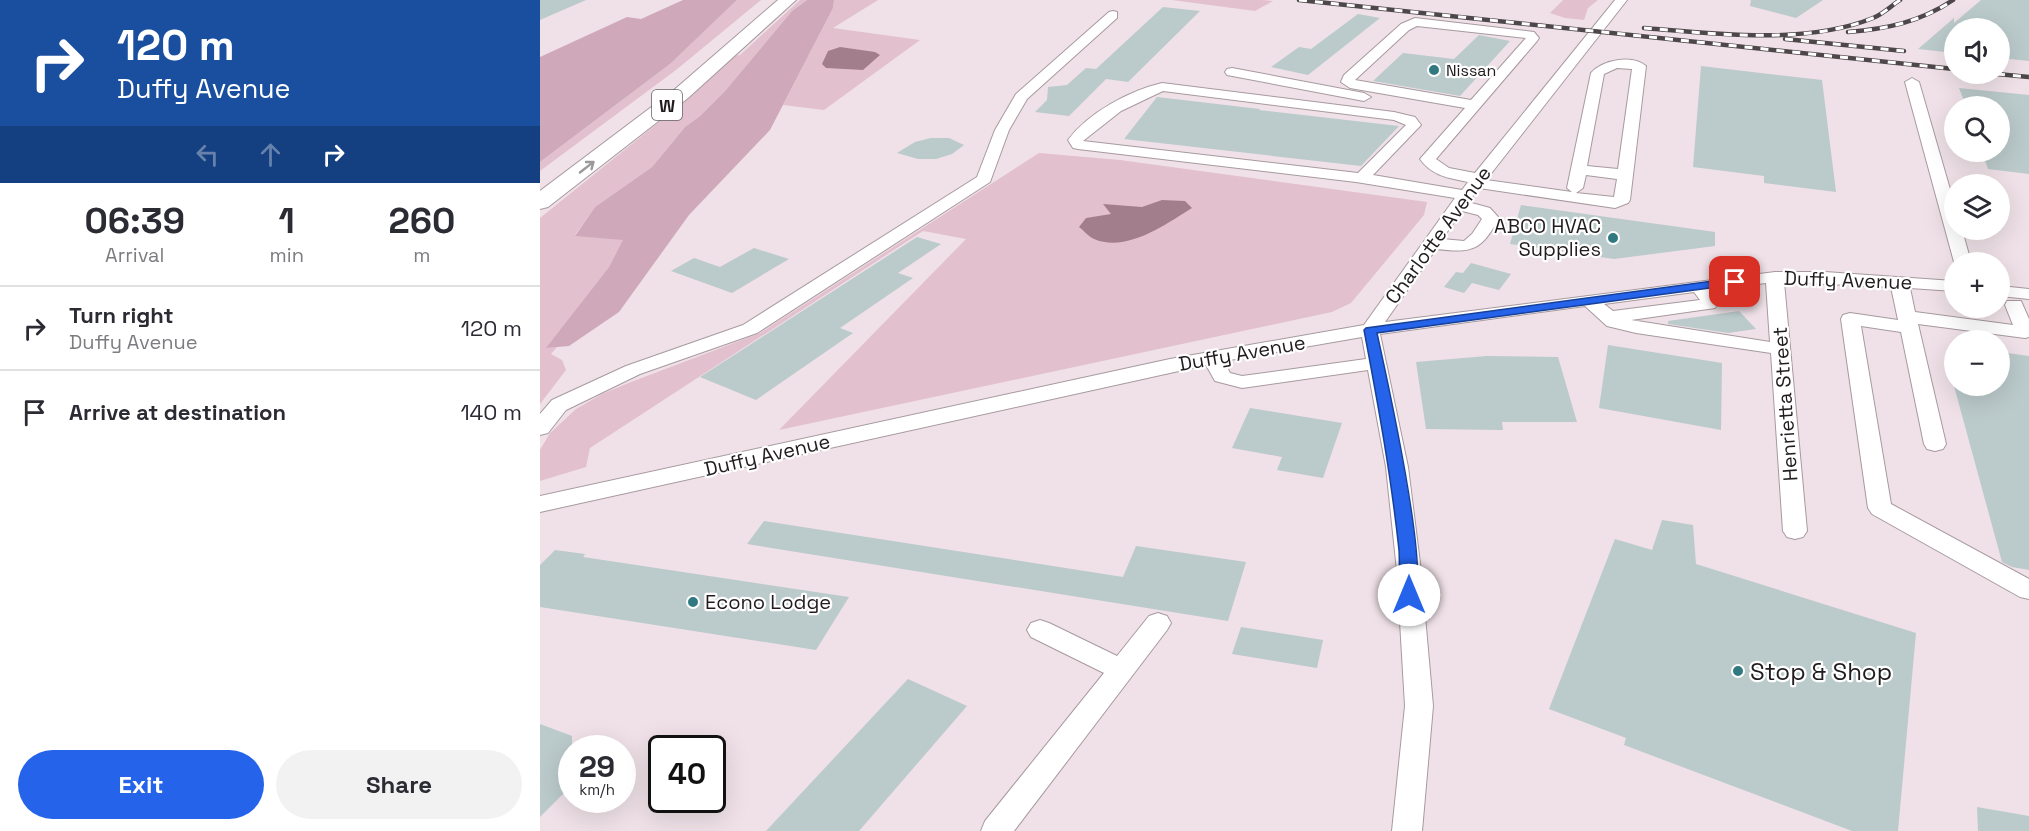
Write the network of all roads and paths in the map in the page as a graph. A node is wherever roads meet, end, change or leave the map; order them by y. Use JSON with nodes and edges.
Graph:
{"nodes":[{"id":1,"x":770,"y":0,"type":"edge"},
{"id":2,"x":788,"y":0,"type":"edge"},
{"id":3,"x":1621,"y":0,"type":"edge"},
{"id":4,"x":1113,"y":15,"type":"dead end"},
{"id":5,"x":1232,"y":72,"type":"dead end"},
{"id":6,"x":1912,"y":82,"type":"dead end"},
{"id":7,"x":1475,"y":105,"type":"junction"},
{"id":8,"x":1463,"y":119,"type":"junction"},
{"id":9,"x":1578,"y":169,"type":"junction"},
{"id":10,"x":1625,"y":175,"type":"junction"},
{"id":11,"x":1361,"y":178,"type":"junction"},
{"id":12,"x":540,"y":182,"type":"edge"},
{"id":13,"x":1575,"y":188,"type":"dead end"},
{"id":14,"x":1470,"y":190,"type":"junction"},
{"id":15,"x":540,"y":202,"type":"edge"},
{"id":16,"x":1430,"y":243,"type":"junction"},
{"id":17,"x":1960,"y":252,"type":"edge"},
{"id":18,"x":1775,"y":278,"type":"junction"},
{"id":19,"x":1899,"y":281,"type":"junction"},
{"id":20,"x":1944,"y":285,"type":"edge"},
{"id":21,"x":1698,"y":286,"type":"junction"},
{"id":22,"x":1589,"y":300,"type":"junction"},
{"id":23,"x":2021,"y":300,"type":"edge"},
{"id":24,"x":1609,"y":318,"type":"junction"},
{"id":25,"x":1908,"y":322,"type":"junction"},
{"id":26,"x":1370,"y":330,"type":"junction"},
{"id":27,"x":1781,"y":349,"type":"junction"},
{"id":28,"x":1213,"y":358,"type":"junction"},
{"id":29,"x":1377,"y":363,"type":"junction"},
{"id":30,"x":540,"y":428,"type":"edge"},
{"id":31,"x":1935,"y":444,"type":"dead end"},
{"id":32,"x":540,"y":504,"type":"edge"},
{"id":33,"x":1795,"y":531,"type":"dead end"},
{"id":34,"x":2029,"y":590,"type":"edge"},
{"id":35,"x":1158,"y":623,"type":"dead end"},
{"id":36,"x":1040,"y":630,"type":"dead end"},
{"id":37,"x":1122,"y":670,"type":"junction"},
{"id":38,"x":996,"y":831,"type":"edge"},
{"id":39,"x":1407,"y":831,"type":"edge"}],
"edges":[{"from":1,"to":12,"type":"highway","number":"W"},
{"from":15,"to":2,"type":"highway","number":"W","one_way":true},
{"from":3,"to":14,"type":"street","name":"Charlotte Avenue"},
{"from":4,"to":30,"type":"street"},
{"from":5,"to":8,"type":"street"},
{"from":6,"to":17,"type":"street"},
{"from":7,"to":7,"type":"street"},
{"from":7,"to":8,"type":"street"},
{"from":8,"to":14,"type":"street"},
{"from":9,"to":10,"type":"street"},
{"from":9,"to":10,"type":"street"},
{"from":9,"to":13,"type":"street"},
{"from":10,"to":14,"type":"street"},
{"from":11,"to":11,"type":"street"},
{"from":11,"to":14,"type":"street"},
{"from":14,"to":16,"type":"street","name":"Charlotte Avenue"},
{"from":14,"to":16,"type":"street"},
{"from":16,"to":26,"type":"street","name":"Charlotte Avenue"},
{"from":18,"to":19,"type":"street","name":"Duffy Avenue"},
{"from":18,"to":21,"type":"street","name":"Duffy Avenue"},
{"from":18,"to":27,"type":"street","name":"Henrietta Street"},
{"from":19,"to":20,"type":"street","name":"Duffy Avenue"},
{"from":19,"to":25,"type":"street"},
{"from":21,"to":22,"type":"street","name":"Duffy Avenue"},
{"from":21,"to":24,"type":"street"},
{"from":22,"to":24,"type":"street"},
{"from":22,"to":26,"type":"street","name":"Duffy Avenue"},
{"from":23,"to":25,"type":"street"},
{"from":24,"to":27,"type":"street"},
{"from":25,"to":31,"type":"street"},
{"from":25,"to":34,"type":"street"},
{"from":26,"to":28,"type":"street","name":"Duffy Avenue"},
{"from":26,"to":29,"type":"street"},
{"from":27,"to":33,"type":"street","name":"Henrietta Street"},
{"from":28,"to":29,"type":"street"},
{"from":28,"to":32,"type":"street","name":"Duffy Avenue"},
{"from":29,"to":39,"type":"street"},
{"from":35,"to":37,"type":"street"},
{"from":36,"to":37,"type":"street"},
{"from":37,"to":38,"type":"street"}]}
